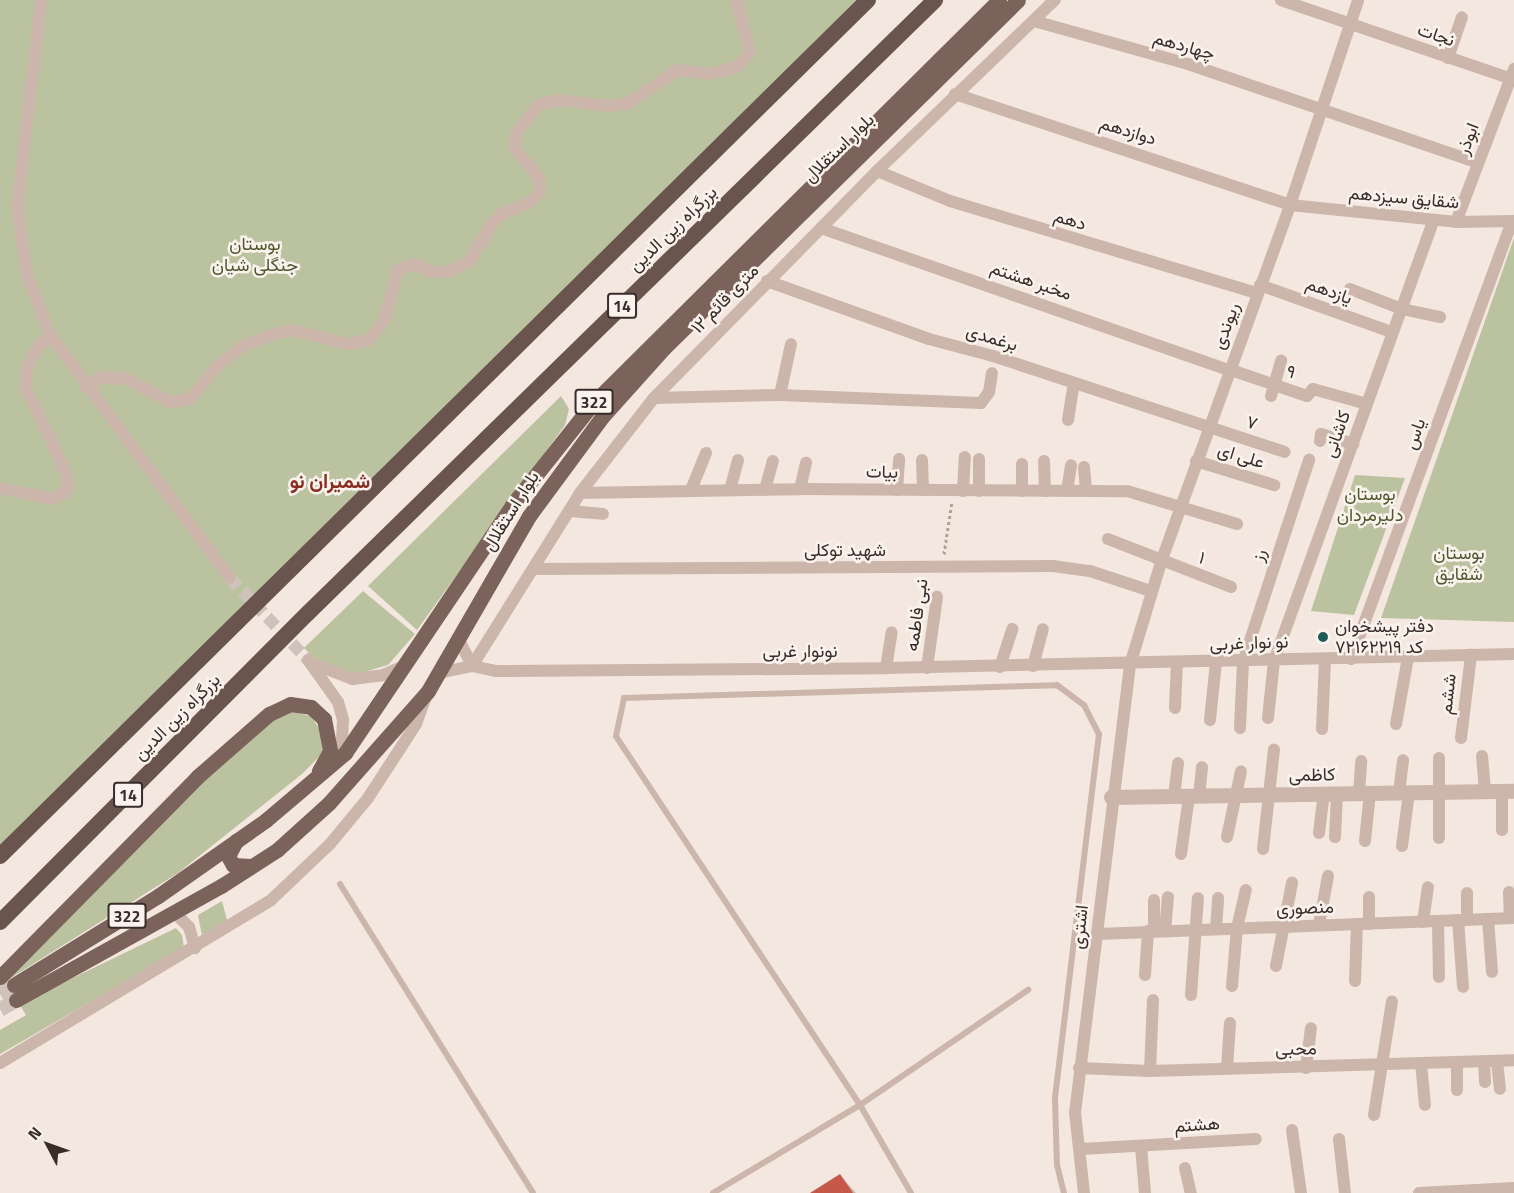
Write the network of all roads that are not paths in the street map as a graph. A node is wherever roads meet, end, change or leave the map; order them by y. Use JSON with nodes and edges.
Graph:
{"nodes":[{"id":1,"x":41,"y":0,"type":"edge"},
{"id":2,"x":736,"y":0,"type":"edge"},
{"id":3,"x":868,"y":0,"type":"edge"},
{"id":4,"x":935,"y":0,"type":"edge"},
{"id":5,"x":999,"y":0,"type":"edge"},
{"id":6,"x":1018,"y":0,"type":"edge"},
{"id":7,"x":1055,"y":0,"type":"edge"},
{"id":8,"x":1281,"y":0,"type":"edge"},
{"id":9,"x":1358,"y":0,"type":"edge"},
{"id":10,"x":1462,"y":17,"type":"dead end"},
{"id":11,"x":1034,"y":21,"type":"junction"},
{"id":12,"x":1350,"y":24,"type":"junction"},
{"id":13,"x":1448,"y":58,"type":"junction"},
{"id":14,"x":1513,"y":76,"type":"edge"},
{"id":15,"x":955,"y":94,"type":"junction"},
{"id":16,"x":1321,"y":110,"type":"junction"},
{"id":17,"x":1478,"y":163,"type":"junction"},
{"id":18,"x":877,"y":171,"type":"junction"},
{"id":19,"x":1290,"y":205,"type":"junction"},
{"id":20,"x":1434,"y":220,"type":"junction"},
{"id":21,"x":1513,"y":221,"type":"edge"},
{"id":22,"x":1456,"y":222,"type":"junction"},
{"id":23,"x":821,"y":228,"type":"junction"},
{"id":24,"x":767,"y":281,"type":"junction"},
{"id":25,"x":1258,"y":289,"type":"junction"},
{"id":26,"x":1350,"y":289,"type":"dead end"},
{"id":27,"x":1402,"y":309,"type":"junction"},
{"id":28,"x":1440,"y":317,"type":"dead end"},
{"id":29,"x":1386,"y":330,"type":"dead end"},
{"id":30,"x":50,"y":334,"type":"junction"},
{"id":31,"x":791,"y":344,"type":"dead end"},
{"id":32,"x":1281,"y":360,"type":"dead end"},
{"id":33,"x":1233,"y":371,"type":"junction"},
{"id":34,"x":992,"y":373,"type":"dead end"},
{"id":35,"x":1074,"y":384,"type":"junction"},
{"id":36,"x":86,"y":387,"type":"junction"},
{"id":37,"x":1272,"y":391,"type":"junction"},
{"id":38,"x":780,"y":395,"type":"junction"},
{"id":39,"x":654,"y":398,"type":"junction"},
{"id":40,"x":1367,"y":404,"type":"junction"},
{"id":41,"x":1068,"y":420,"type":"dead end"},
{"id":42,"x":1208,"y":428,"type":"junction"},
{"id":43,"x":1320,"y":441,"type":"dead end"},
{"id":44,"x":1353,"y":444,"type":"junction"},
{"id":45,"x":1285,"y":452,"type":"dead end"},
{"id":46,"x":706,"y":453,"type":"dead end"},
{"id":47,"x":964,"y":457,"type":"dead end"},
{"id":48,"x":898,"y":459,"type":"dead end"},
{"id":49,"x":979,"y":459,"type":"dead end"},
{"id":50,"x":738,"y":460,"type":"dead end"},
{"id":51,"x":922,"y":460,"type":"dead end"},
{"id":52,"x":1309,"y":460,"type":"dead end"},
{"id":53,"x":773,"y":461,"type":"dead end"},
{"id":54,"x":1044,"y":461,"type":"dead end"},
{"id":55,"x":1196,"y":461,"type":"junction"},
{"id":56,"x":806,"y":463,"type":"dead end"},
{"id":57,"x":1022,"y":464,"type":"dead end"},
{"id":58,"x":1071,"y":465,"type":"dead end"},
{"id":59,"x":1084,"y":467,"type":"dead end"},
{"id":60,"x":1274,"y":485,"type":"dead end"},
{"id":61,"x":0,"y":488,"type":"edge"},
{"id":62,"x":800,"y":489,"type":"junction"},
{"id":63,"x":691,"y":490,"type":"junction"},
{"id":64,"x":730,"y":490,"type":"junction"},
{"id":65,"x":765,"y":490,"type":"junction"},
{"id":66,"x":897,"y":490,"type":"junction"},
{"id":67,"x":923,"y":490,"type":"junction"},
{"id":68,"x":959,"y":490,"type":"junction"},
{"id":69,"x":979,"y":490,"type":"junction"},
{"id":70,"x":1022,"y":491,"type":"junction"},
{"id":71,"x":1045,"y":491,"type":"junction"},
{"id":72,"x":1067,"y":491,"type":"junction"},
{"id":73,"x":1086,"y":491,"type":"junction"},
{"id":74,"x":580,"y":493,"type":"junction"},
{"id":75,"x":1179,"y":509,"type":"junction"},
{"id":76,"x":570,"y":511,"type":"junction"},
{"id":77,"x":603,"y":514,"type":"dead end"},
{"id":78,"x":1237,"y":524,"type":"dead end"},
{"id":79,"x":1108,"y":539,"type":"dead end"},
{"id":80,"x":480,"y":551,"type":"junction"},
{"id":81,"x":503,"y":561,"type":"junction"},
{"id":82,"x":1161,"y":562,"type":"junction"},
{"id":83,"x":535,"y":569,"type":"junction"},
{"id":84,"x":230,"y":578,"type":"tunnel mouth"},
{"id":85,"x":1231,"y":587,"type":"dead end"},
{"id":86,"x":1151,"y":591,"type":"junction"},
{"id":87,"x":937,"y":597,"type":"dead end"},
{"id":88,"x":1012,"y":629,"type":"dead end"},
{"id":89,"x":1042,"y":629,"type":"dead end"},
{"id":90,"x":892,"y":632,"type":"dead end"},
{"id":91,"x":458,"y":638,"type":"junction"},
{"id":92,"x":1514,"y":654,"type":"edge"},
{"id":93,"x":1471,"y":655,"type":"junction"},
{"id":94,"x":1408,"y":657,"type":"junction"},
{"id":95,"x":1325,"y":659,"type":"junction"},
{"id":96,"x":1351,"y":659,"type":"junction"},
{"id":97,"x":1274,"y":661,"type":"junction"},
{"id":98,"x":1216,"y":662,"type":"junction"},
{"id":99,"x":1244,"y":662,"type":"junction"},
{"id":100,"x":1177,"y":663,"type":"junction"},
{"id":101,"x":1130,"y":665,"type":"junction"},
{"id":102,"x":472,"y":666,"type":"junction"},
{"id":103,"x":1033,"y":666,"type":"junction"},
{"id":104,"x":402,"y":667,"type":"junction"},
{"id":105,"x":1000,"y":667,"type":"junction"},
{"id":106,"x":886,"y":668,"type":"junction"},
{"id":107,"x":927,"y":668,"type":"junction"},
{"id":108,"x":439,"y":673,"type":"junction"},
{"id":109,"x":428,"y":691,"type":"junction"},
{"id":110,"x":1175,"y":708,"type":"dead end"},
{"id":111,"x":1268,"y":718,"type":"dead end"},
{"id":112,"x":1210,"y":720,"type":"dead end"},
{"id":113,"x":1396,"y":724,"type":"dead end"},
{"id":114,"x":1240,"y":728,"type":"dead end"},
{"id":115,"x":1322,"y":729,"type":"dead end"},
{"id":116,"x":1461,"y":738,"type":"dead end"},
{"id":117,"x":1274,"y":750,"type":"dead end"},
{"id":118,"x":1482,"y":756,"type":"dead end"},
{"id":119,"x":341,"y":757,"type":"junction"},
{"id":120,"x":1439,"y":758,"type":"dead end"},
{"id":121,"x":1403,"y":760,"type":"dead end"},
{"id":122,"x":1361,"y":761,"type":"dead end"},
{"id":123,"x":1178,"y":763,"type":"dead end"},
{"id":124,"x":1202,"y":767,"type":"dead end"},
{"id":125,"x":1241,"y":771,"type":"dead end"},
{"id":126,"x":310,"y":783,"type":"junction"},
{"id":127,"x":1508,"y":791,"type":"edge"},
{"id":128,"x":1438,"y":792,"type":"junction"},
{"id":129,"x":1485,"y":792,"type":"junction"},
{"id":130,"x":1365,"y":793,"type":"junction"},
{"id":131,"x":1404,"y":793,"type":"junction"},
{"id":132,"x":1330,"y":794,"type":"junction"},
{"id":133,"x":1238,"y":795,"type":"junction"},
{"id":134,"x":1269,"y":795,"type":"junction"},
{"id":135,"x":1174,"y":796,"type":"junction"},
{"id":136,"x":1194,"y":796,"type":"junction"},
{"id":137,"x":1111,"y":798,"type":"junction"},
{"id":138,"x":1502,"y":830,"type":"dead end"},
{"id":139,"x":1319,"y":833,"type":"dead end"},
{"id":140,"x":1227,"y":837,"type":"dead end"},
{"id":141,"x":1335,"y":837,"type":"dead end"},
{"id":142,"x":1439,"y":838,"type":"dead end"},
{"id":143,"x":236,"y":841,"type":"junction"},
{"id":144,"x":1365,"y":841,"type":"dead end"},
{"id":145,"x":1402,"y":846,"type":"dead end"},
{"id":146,"x":1263,"y":849,"type":"dead end"},
{"id":147,"x":1181,"y":854,"type":"dead end"},
{"id":148,"x":0,"y":856,"type":"edge"},
{"id":149,"x":251,"y":866,"type":"junction"},
{"id":150,"x":1328,"y":876,"type":"dead end"},
{"id":151,"x":1292,"y":883,"type":"dead end"},
{"id":152,"x":340,"y":884,"type":"dead end"},
{"id":153,"x":1428,"y":887,"type":"dead end"},
{"id":154,"x":1246,"y":890,"type":"dead end"},
{"id":155,"x":1509,"y":892,"type":"dead end"},
{"id":156,"x":1467,"y":894,"type":"dead end"},
{"id":157,"x":1168,"y":897,"type":"dead end"},
{"id":158,"x":1369,"y":897,"type":"dead end"},
{"id":159,"x":1198,"y":898,"type":"dead end"},
{"id":160,"x":1218,"y":898,"type":"dead end"},
{"id":161,"x":1154,"y":900,"type":"dead end"},
{"id":162,"x":175,"y":913,"type":"junction"},
{"id":163,"x":1512,"y":918,"type":"edge"},
{"id":164,"x":1488,"y":919,"type":"junction"},
{"id":165,"x":1462,"y":920,"type":"junction"},
{"id":166,"x":1438,"y":921,"type":"junction"},
{"id":167,"x":0,"y":922,"type":"edge"},
{"id":168,"x":1423,"y":922,"type":"junction"},
{"id":169,"x":1363,"y":924,"type":"junction"},
{"id":170,"x":1319,"y":925,"type":"junction"},
{"id":171,"x":1285,"y":926,"type":"junction"},
{"id":172,"x":1237,"y":928,"type":"junction"},
{"id":173,"x":1216,"y":929,"type":"junction"},
{"id":174,"x":1195,"y":930,"type":"junction"},
{"id":175,"x":1156,"y":931,"type":"junction"},
{"id":176,"x":1098,"y":934,"type":"junction"},
{"id":177,"x":195,"y":948,"type":"junction"},
{"id":178,"x":1276,"y":966,"type":"dead end"},
{"id":179,"x":1492,"y":972,"type":"dead end"},
{"id":180,"x":1144,"y":975,"type":"dead end"},
{"id":181,"x":0,"y":977,"type":"tunnel mouth"},
{"id":182,"x":1439,"y":977,"type":"dead end"},
{"id":183,"x":1355,"y":981,"type":"dead end"},
{"id":184,"x":1232,"y":986,"type":"dead end"},
{"id":185,"x":1462,"y":987,"type":"dead end"},
{"id":186,"x":1028,"y":990,"type":"dead end"},
{"id":187,"x":1191,"y":995,"type":"dead end"},
{"id":188,"x":1154,"y":1000,"type":"dead end"},
{"id":189,"x":1392,"y":1001,"type":"dead end"},
{"id":190,"x":1230,"y":1023,"type":"dead end"},
{"id":191,"x":1311,"y":1028,"type":"dead end"},
{"id":192,"x":1514,"y":1060,"type":"edge"},
{"id":193,"x":1497,"y":1061,"type":"junction"},
{"id":194,"x":1457,"y":1062,"type":"junction"},
{"id":195,"x":1484,"y":1062,"type":"junction"},
{"id":196,"x":0,"y":1063,"type":"edge"},
{"id":197,"x":1384,"y":1063,"type":"junction"},
{"id":198,"x":1421,"y":1063,"type":"junction"},
{"id":199,"x":1079,"y":1068,"type":"junction"},
{"id":200,"x":1227,"y":1068,"type":"junction"},
{"id":201,"x":1306,"y":1068,"type":"junction"},
{"id":202,"x":1150,"y":1071,"type":"junction"},
{"id":203,"x":1485,"y":1082,"type":"dead end"},
{"id":204,"x":1500,"y":1089,"type":"dead end"},
{"id":205,"x":1457,"y":1090,"type":"dead end"},
{"id":206,"x":860,"y":1105,"type":"junction"},
{"id":207,"x":1425,"y":1105,"type":"dead end"},
{"id":208,"x":1374,"y":1115,"type":"dead end"},
{"id":209,"x":1292,"y":1130,"type":"dead end"},
{"id":210,"x":1256,"y":1139,"type":"dead end"},
{"id":211,"x":1339,"y":1139,"type":"dead end"},
{"id":212,"x":1141,"y":1147,"type":"junction"},
{"id":213,"x":1081,"y":1149,"type":"dead end"},
{"id":214,"x":1185,"y":1168,"type":"dead end"},
{"id":215,"x":1514,"y":1188,"type":"edge"},
{"id":216,"x":533,"y":1193,"type":"edge"},
{"id":217,"x":712,"y":1193,"type":"edge"},
{"id":218,"x":911,"y":1193,"type":"edge"},
{"id":219,"x":1064,"y":1193,"type":"edge"},
{"id":220,"x":1084,"y":1193,"type":"edge"},
{"id":221,"x":1145,"y":1193,"type":"edge"},
{"id":222,"x":1191,"y":1193,"type":"edge"},
{"id":223,"x":1301,"y":1193,"type":"edge"},
{"id":224,"x":1345,"y":1193,"type":"edge"},
{"id":225,"x":1419,"y":1193,"type":"edge"}],
"edges":[{"from":1,"to":30,"type":"street"},
{"from":2,"to":36,"type":"street"},
{"from":3,"to":148,"type":"highway","name":"بزرگراه زین الدین","number":"14"},
{"from":4,"to":167,"type":"highway","name":"بزرگراه زین الدین","number":"14"},
{"from":5,"to":80,"type":"main road","name":"بلوار استقلال","number":"322"},
{"from":6,"to":81,"type":"main road","name":"بلوار استقلال","number":"322"},
{"from":7,"to":11,"type":"street","name":"۱۲ متری قائم"},
{"from":8,"to":12,"type":"street","name":"نجات"},
{"from":9,"to":12,"type":"street","name":"ریوندی"},
{"from":10,"to":13,"type":"street"},
{"from":11,"to":15,"type":"street","name":"۱۲ متری قائم"},
{"from":11,"to":16,"type":"street","name":"چهاردهم"},
{"from":12,"to":13,"type":"street","name":"نجات"},
{"from":12,"to":16,"type":"street","name":"ریوندی"},
{"from":13,"to":14,"type":"street","name":"نجات"},
{"from":14,"to":17,"type":"street","name":"ابوذر"},
{"from":15,"to":18,"type":"street","name":"۱۲ متری قائم"},
{"from":15,"to":19,"type":"street","name":"دوازدهم"},
{"from":16,"to":17,"type":"street","name":"چهاردهم"},
{"from":16,"to":19,"type":"street","name":"ریوندی"},
{"from":17,"to":22,"type":"street","name":"ابوذر"},
{"from":18,"to":23,"type":"street","name":"۱۲ متری قائم"},
{"from":18,"to":25,"type":"street","name":"دهم"},
{"from":19,"to":20,"type":"street","name":"شقایق سیزدهم"},
{"from":19,"to":25,"type":"street","name":"ریوندی"},
{"from":20,"to":22,"type":"street","name":"شقایق سیزدهم"},
{"from":20,"to":27,"type":"street","name":"کاشانی"},
{"from":21,"to":22,"type":"street","name":"شقایق سیزدهم"},
{"from":21,"to":96,"type":"street","name":"یاس"},
{"from":23,"to":24,"type":"street","name":"۱۲ متری قائم"},
{"from":23,"to":33,"type":"street","name":"مخبر هشتم"},
{"from":24,"to":35,"type":"street","name":"برغمدی"},
{"from":24,"to":39,"type":"street","name":"۱۲ متری قائم"},
{"from":25,"to":29,"type":"street","name":"یازدهم"},
{"from":25,"to":33,"type":"street","name":"ریوندی"},
{"from":26,"to":27,"type":"street"},
{"from":27,"to":28,"type":"street"},
{"from":27,"to":40,"type":"street","name":"کاشانی"},
{"from":30,"to":36,"type":"street"},
{"from":30,"to":61,"type":"street"},
{"from":31,"to":38,"type":"street"},
{"from":32,"to":37,"type":"street"},
{"from":33,"to":37,"type":"street","name":"۹"},
{"from":33,"to":42,"type":"street","name":"ریوندی"},
{"from":34,"to":38,"type":"street","name":"برغمدی"},
{"from":35,"to":41,"type":"street"},
{"from":35,"to":42,"type":"street","name":"برغمدی"},
{"from":36,"to":84,"type":"street"},
{"from":37,"to":40,"type":"street","name":"۹"},
{"from":38,"to":39,"type":"street","name":"برغمدی"},
{"from":39,"to":74,"type":"street","name":"۱۲ متری قائم"},
{"from":40,"to":44,"type":"street","name":"کاشانی"},
{"from":42,"to":45,"type":"street","name":"۷"},
{"from":42,"to":55,"type":"street","name":"ریوندی"},
{"from":43,"to":44,"type":"street"},
{"from":44,"to":97,"type":"street","name":"کاشانی"},
{"from":46,"to":63,"type":"street"},
{"from":47,"to":68,"type":"street"},
{"from":48,"to":66,"type":"street"},
{"from":49,"to":69,"type":"street"},
{"from":50,"to":64,"type":"street"},
{"from":51,"to":67,"type":"street"},
{"from":52,"to":99,"type":"street","name":"رز"},
{"from":53,"to":65,"type":"street"},
{"from":54,"to":71,"type":"street"},
{"from":55,"to":60,"type":"street","name":"علی ای"},
{"from":55,"to":75,"type":"street","name":"ریوندی"},
{"from":56,"to":62,"type":"street"},
{"from":57,"to":70,"type":"street"},
{"from":58,"to":72,"type":"street"},
{"from":59,"to":73,"type":"street"},
{"from":62,"to":65,"type":"street","name":"بیات"},
{"from":62,"to":66,"type":"street","name":"بیات"},
{"from":63,"to":64,"type":"street","name":"بیات"},
{"from":63,"to":74,"type":"street","name":"بیات"},
{"from":64,"to":65,"type":"street","name":"بیات"},
{"from":66,"to":67,"type":"street","name":"بیات"},
{"from":67,"to":68,"type":"street","name":"بیات"},
{"from":68,"to":69,"type":"street","name":"بیات"},
{"from":69,"to":70,"type":"street","name":"بیات"},
{"from":70,"to":71,"type":"street","name":"بیات"},
{"from":71,"to":72,"type":"street","name":"بیات"},
{"from":72,"to":73,"type":"street","name":"بیات"},
{"from":73,"to":75,"type":"street","name":"بیات"},
{"from":74,"to":76,"type":"street","name":"۱۲ متری قائم"},
{"from":75,"to":78,"type":"street","name":"بیات"},
{"from":75,"to":82,"type":"street","name":"ریوندی"},
{"from":76,"to":77,"type":"street"},
{"from":76,"to":83,"type":"street","name":"۱۲ متری قائم"},
{"from":79,"to":82,"type":"street","name":"۱"},
{"from":80,"to":81,"type":"main road"},
{"from":80,"to":104,"type":"main road","name":"بلوار استقلال","number":"322"},
{"from":81,"to":91,"type":"main road","name":"بلوار استقلال","number":"322"},
{"from":82,"to":85,"type":"street","name":"۱"},
{"from":82,"to":86,"type":"street","name":"ریوندی"},
{"from":83,"to":86,"type":"street","name":"شهید توکلی"},
{"from":83,"to":102,"type":"street","name":"۱۲ متری قائم"},
{"from":86,"to":101,"type":"street","name":"ریوندی"},
{"from":87,"to":107,"type":"street","name":"نبی فاطمه"},
{"from":88,"to":105,"type":"street"},
{"from":89,"to":103,"type":"street"},
{"from":90,"to":106,"type":"street"},
{"from":91,"to":102,"type":"street"},
{"from":91,"to":108,"type":"main road","name":"بلوار استقلال","number":"322"},
{"from":92,"to":93,"type":"street","name":"نو نوار غربی"},
{"from":93,"to":94,"type":"street","name":"نو نوار غربی"},
{"from":93,"to":116,"type":"street","name":"ششم"},
{"from":94,"to":96,"type":"street","name":"نو نوار غربی"},
{"from":94,"to":113,"type":"street"},
{"from":95,"to":96,"type":"street","name":"نو نوار غربی"},
{"from":95,"to":97,"type":"street","name":"نو نوار غربی"},
{"from":95,"to":115,"type":"street"},
{"from":97,"to":99,"type":"street","name":"نو نوار غربی"},
{"from":97,"to":111,"type":"street","name":"کاشانی"},
{"from":98,"to":99,"type":"street","name":"نو نوار غربی"},
{"from":98,"to":100,"type":"street","name":"نو نوار غربی"},
{"from":98,"to":112,"type":"street"},
{"from":99,"to":114,"type":"street"},
{"from":100,"to":101,"type":"street","name":"نو نوار غربی"},
{"from":100,"to":110,"type":"street"},
{"from":101,"to":103,"type":"street","name":"نونوار غربی"},
{"from":101,"to":137,"type":"street","name":"اشتری"},
{"from":102,"to":106,"type":"street","name":"نونوار غربی"},
{"from":102,"to":108,"type":"street"},
{"from":103,"to":105,"type":"street","name":"نونوار غربی"},
{"from":104,"to":119,"type":"main road","name":"بلوار استقلال","number":"322"},
{"from":104,"to":119,"type":"street"},
{"from":105,"to":107,"type":"street","name":"نونوار غربی"},
{"from":106,"to":107,"type":"street","name":"نونوار غربی"},
{"from":108,"to":109,"type":"main road","name":"بلوار استقلال","number":"322"},
{"from":109,"to":149,"type":"main road","name":"بلوار استقلال","number":"322"},
{"from":109,"to":177,"type":"street"},
{"from":117,"to":134,"type":"street"},
{"from":118,"to":129,"type":"street"},
{"from":119,"to":126,"type":"main road","name":"بلوار استقلال","number":"322"},
{"from":120,"to":128,"type":"street"},
{"from":121,"to":131,"type":"street"},
{"from":122,"to":130,"type":"street"},
{"from":123,"to":135,"type":"street"},
{"from":124,"to":136,"type":"street"},
{"from":125,"to":133,"type":"street"},
{"from":126,"to":143,"type":"main road","name":"بلوار استقلال","number":"322"},
{"from":126,"to":181,"type":"main road"},
{"from":127,"to":129,"type":"street","name":"کاظمی"},
{"from":127,"to":138,"type":"street"},
{"from":128,"to":129,"type":"street","name":"کاظمی"},
{"from":128,"to":131,"type":"street","name":"کاظمی"},
{"from":128,"to":142,"type":"street"},
{"from":130,"to":131,"type":"street","name":"کاظمی"},
{"from":130,"to":132,"type":"street","name":"کاظمی"},
{"from":130,"to":144,"type":"street"},
{"from":131,"to":145,"type":"street"},
{"from":132,"to":134,"type":"street","name":"کاظمی"},
{"from":132,"to":139,"type":"street"},
{"from":132,"to":141,"type":"street"},
{"from":133,"to":134,"type":"street","name":"کاظمی"},
{"from":133,"to":136,"type":"street","name":"کاظمی"},
{"from":133,"to":140,"type":"street"},
{"from":134,"to":146,"type":"street"},
{"from":135,"to":136,"type":"street","name":"کاظمی"},
{"from":135,"to":137,"type":"street","name":"کاظمی"},
{"from":136,"to":147,"type":"street"},
{"from":137,"to":176,"type":"street","name":"اشتری"},
{"from":143,"to":149,"type":"main road"},
{"from":143,"to":162,"type":"main road","name":"بلوار استقلال","number":"322"},
{"from":149,"to":162,"type":"main road","name":"بلوار استقلال","number":"322"},
{"from":150,"to":170,"type":"street"},
{"from":151,"to":171,"type":"street"},
{"from":152,"to":216,"type":"lane"},
{"from":153,"to":168,"type":"street"},
{"from":154,"to":172,"type":"street"},
{"from":155,"to":163,"type":"street"},
{"from":156,"to":165,"type":"street"},
{"from":157,"to":175,"type":"street"},
{"from":158,"to":169,"type":"street"},
{"from":159,"to":174,"type":"street"},
{"from":160,"to":173,"type":"street"},
{"from":161,"to":175,"type":"street"},
{"from":162,"to":177,"type":"street"},
{"from":163,"to":164,"type":"street","name":"منصوری"},
{"from":164,"to":165,"type":"street","name":"منصوری"},
{"from":164,"to":179,"type":"street"},
{"from":165,"to":166,"type":"street","name":"منصوری"},
{"from":165,"to":185,"type":"street"},
{"from":166,"to":168,"type":"street","name":"منصوری"},
{"from":166,"to":182,"type":"street"},
{"from":168,"to":169,"type":"street","name":"منصوری"},
{"from":169,"to":170,"type":"street","name":"منصوری"},
{"from":169,"to":183,"type":"street"},
{"from":170,"to":171,"type":"street","name":"منصوری"},
{"from":171,"to":172,"type":"street","name":"منصوری"},
{"from":171,"to":178,"type":"street"},
{"from":172,"to":173,"type":"street","name":"منصوری"},
{"from":172,"to":184,"type":"street"},
{"from":173,"to":174,"type":"street","name":"منصوری"},
{"from":174,"to":175,"type":"street","name":"منصوری"},
{"from":174,"to":187,"type":"street"},
{"from":175,"to":176,"type":"street","name":"منصوری"},
{"from":175,"to":180,"type":"street"},
{"from":176,"to":199,"type":"street","name":"اشتری"},
{"from":177,"to":196,"type":"street"},
{"from":186,"to":206,"type":"lane"},
{"from":188,"to":202,"type":"street"},
{"from":189,"to":197,"type":"street"},
{"from":190,"to":200,"type":"street"},
{"from":191,"to":201,"type":"street"},
{"from":192,"to":193,"type":"street","name":"محبی"},
{"from":193,"to":195,"type":"street","name":"محبی"},
{"from":193,"to":204,"type":"street"},
{"from":194,"to":195,"type":"street","name":"محبی"},
{"from":194,"to":198,"type":"street","name":"محبی"},
{"from":194,"to":205,"type":"street"},
{"from":195,"to":203,"type":"street"},
{"from":197,"to":198,"type":"street","name":"محبی"},
{"from":197,"to":201,"type":"street","name":"محبی"},
{"from":197,"to":208,"type":"street"},
{"from":198,"to":207,"type":"street"},
{"from":199,"to":202,"type":"street","name":"محبی"},
{"from":199,"to":220,"type":"street","name":"اشتری"},
{"from":200,"to":201,"type":"street","name":"محبی"},
{"from":200,"to":202,"type":"street","name":"محبی"},
{"from":206,"to":217,"type":"lane"},
{"from":206,"to":218,"type":"lane"},
{"from":206,"to":219,"type":"lane"},
{"from":209,"to":223,"type":"street"},
{"from":210,"to":212,"type":"street","name":"هشتم"},
{"from":211,"to":224,"type":"street"},
{"from":212,"to":213,"type":"street","name":"هشتم"},
{"from":212,"to":221,"type":"street"},
{"from":214,"to":222,"type":"street"},
{"from":215,"to":225,"type":"street"}]}
